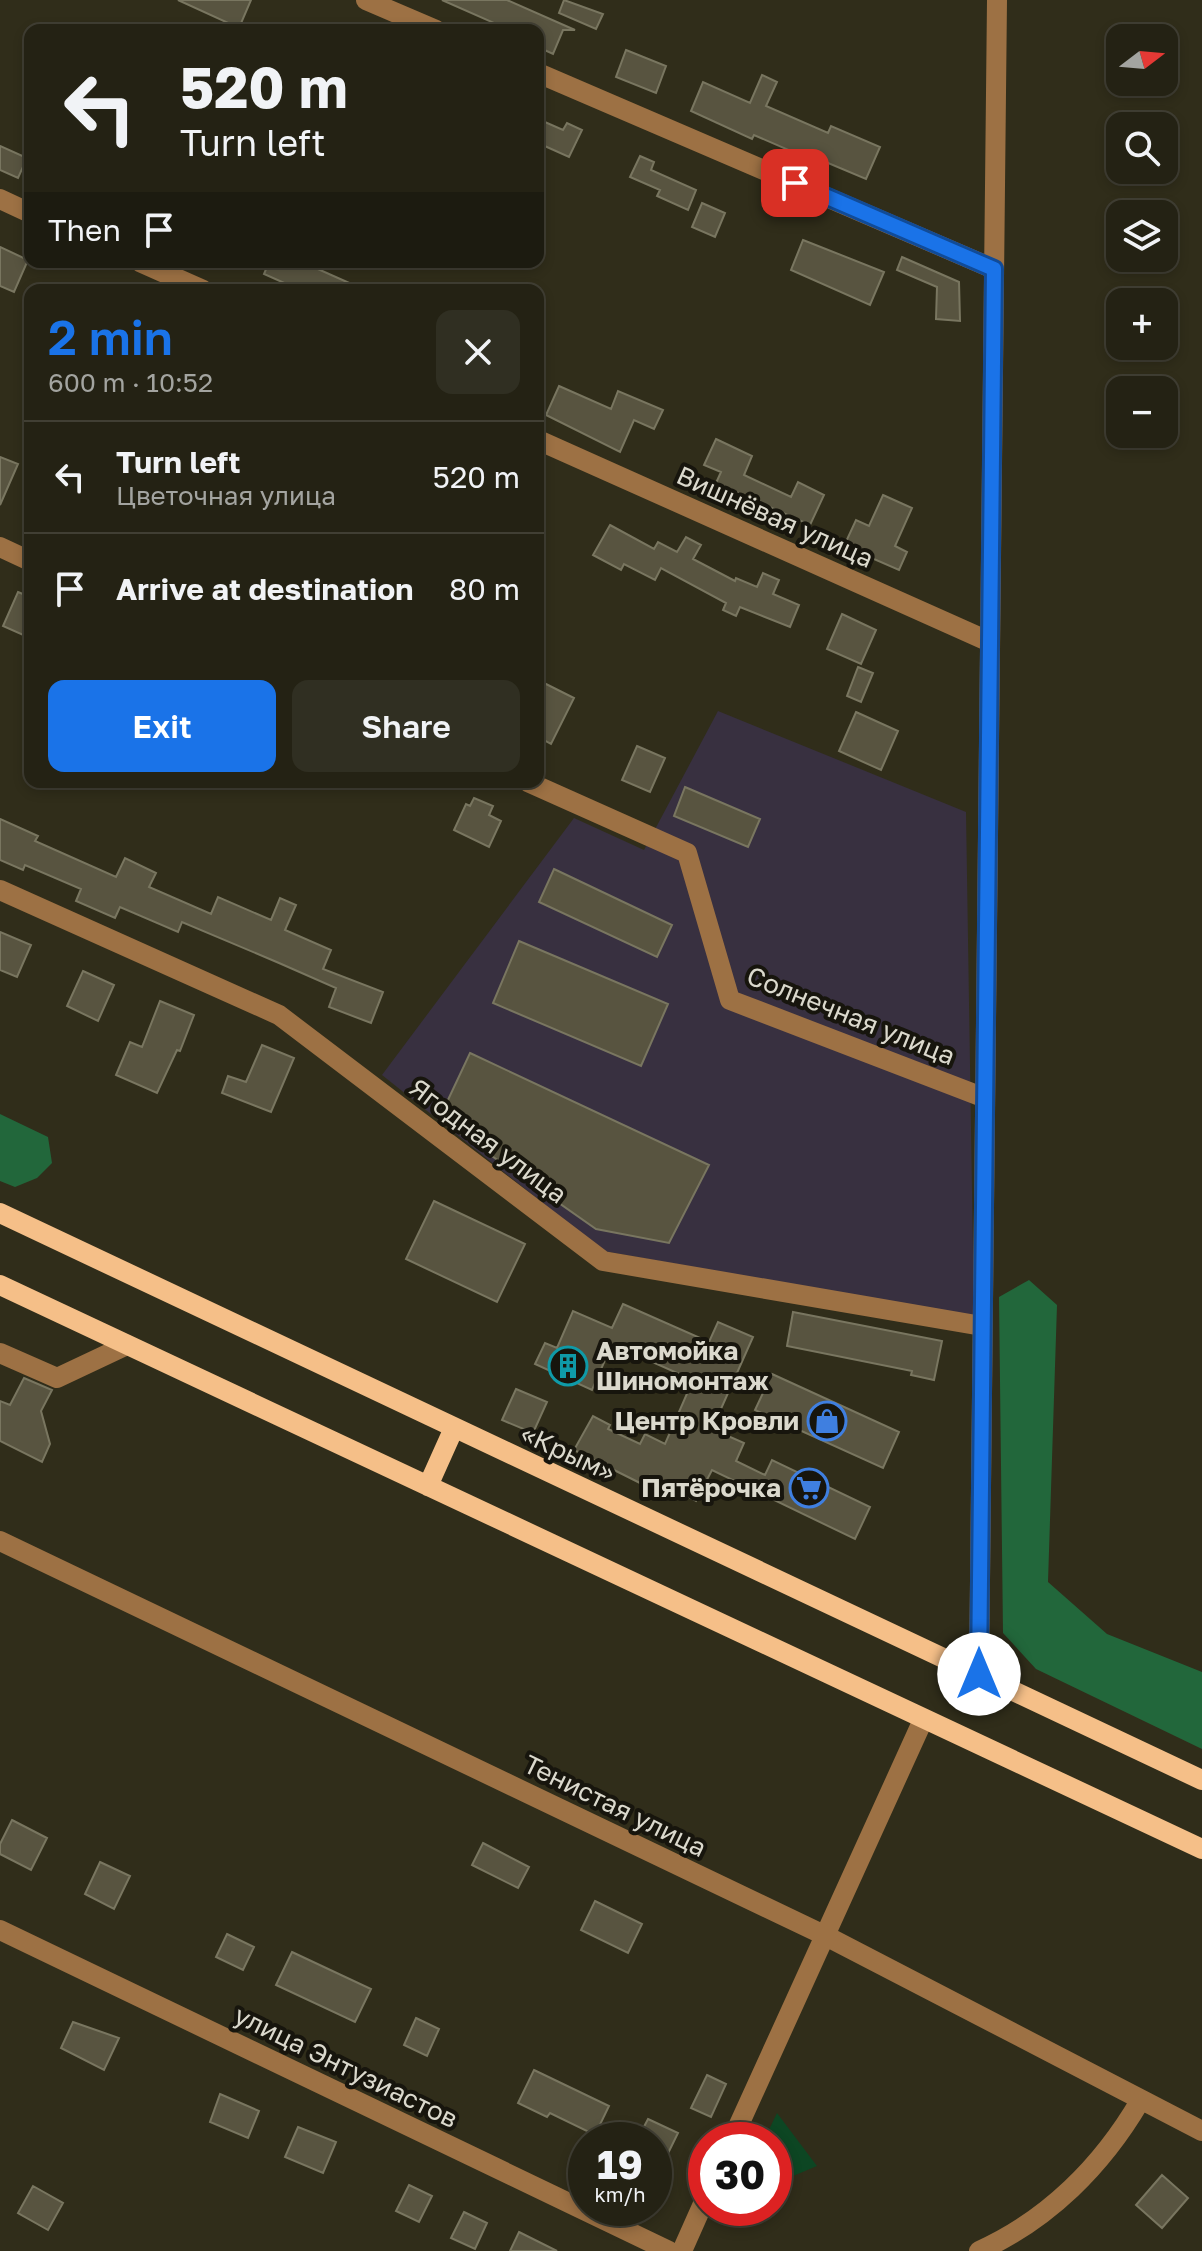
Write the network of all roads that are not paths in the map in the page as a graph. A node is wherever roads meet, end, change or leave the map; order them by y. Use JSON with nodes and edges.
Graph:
{"nodes":[{"id":1,"x":366,"y":0,"type":"edge"},
{"id":2,"x":997,"y":0,"type":"edge"},
{"id":3,"x":422,"y":24,"type":"edge"},
{"id":4,"x":544,"y":76,"type":"edge"},
{"id":5,"x":0,"y":199,"type":"edge"},
{"id":6,"x":24,"y":210,"type":"edge"},
{"id":7,"x":154,"y":268,"type":"edge"},
{"id":8,"x":994,"y":269,"type":"junction"},
{"id":9,"x":190,"y":284,"type":"edge"},
{"id":10,"x":544,"y":443,"type":"edge"},
{"id":11,"x":0,"y":547,"type":"edge"},
{"id":12,"x":24,"y":558,"type":"edge"},
{"id":13,"x":990,"y":642,"type":"junction"},
{"id":14,"x":541,"y":788,"type":"edge"},
{"id":15,"x":0,"y":890,"type":"edge"},
{"id":16,"x":985,"y":1098,"type":"junction"},
{"id":17,"x":0,"y":1213,"type":"edge"},
{"id":18,"x":0,"y":1285,"type":"edge"},
{"id":19,"x":982,"y":1326,"type":"junction"},
{"id":20,"x":127,"y":1345,"type":"junction"},
{"id":21,"x":0,"y":1353,"type":"edge"},
{"id":22,"x":454,"y":1428,"type":"junction"},
{"id":23,"x":428,"y":1486,"type":"junction"},
{"id":24,"x":0,"y":1541,"type":"edge"},
{"id":25,"x":979,"y":1674,"type":"junction"},
{"id":26,"x":923,"y":1720,"type":"junction"},
{"id":27,"x":1202,"y":1780,"type":"edge"},
{"id":28,"x":1202,"y":1849,"type":"edge"},
{"id":29,"x":0,"y":1930,"type":"edge"},
{"id":30,"x":824,"y":1935,"type":"junction"},
{"id":31,"x":1140,"y":2101,"type":"junction"},
{"id":32,"x":740,"y":2122,"type":"edge"},
{"id":33,"x":1202,"y":2131,"type":"edge"},
{"id":34,"x":693,"y":2226,"type":"edge"},
{"id":35,"x":669,"y":2251,"type":"edge"},
{"id":36,"x":682,"y":2251,"type":"edge"},
{"id":37,"x":979,"y":2251,"type":"edge"}],
"edges":[{"from":1,"to":3,"type":"street"},
{"from":2,"to":8,"type":"street"},
{"from":4,"to":8,"type":"street"},
{"from":5,"to":6,"type":"street"},
{"from":7,"to":9,"type":"street"},
{"from":8,"to":13,"type":"street"},
{"from":10,"to":13,"type":"street","name":"Вишнёвая улица"},
{"from":11,"to":12,"type":"street"},
{"from":13,"to":16,"type":"street"},
{"from":14,"to":16,"type":"street","name":"Солнечная улица"},
{"from":15,"to":19,"type":"street","name":"Ягодная улица"},
{"from":16,"to":19,"type":"street"},
{"from":17,"to":22,"type":"main road","name":"«Крым»"},
{"from":18,"to":20,"type":"main road"},
{"from":19,"to":25,"type":"street"},
{"from":20,"to":21,"type":"street"},
{"from":20,"to":23,"type":"main road"},
{"from":22,"to":23,"type":"main road"},
{"from":22,"to":25,"type":"main road","name":"«Крым»"},
{"from":23,"to":26,"type":"main road"},
{"from":24,"to":30,"type":"street","name":"Тенистая улица"},
{"from":25,"to":27,"type":"main road","name":"«Крым»"},
{"from":26,"to":28,"type":"main road"},
{"from":26,"to":30,"type":"street"},
{"from":29,"to":35,"type":"street","name":"улица Энтузиастов"},
{"from":30,"to":31,"type":"street","name":"Тенистая улица"},
{"from":30,"to":32,"type":"street"},
{"from":31,"to":33,"type":"street","name":"Тенистая улица"},
{"from":31,"to":37,"type":"street"},
{"from":34,"to":36,"type":"street"}]}
